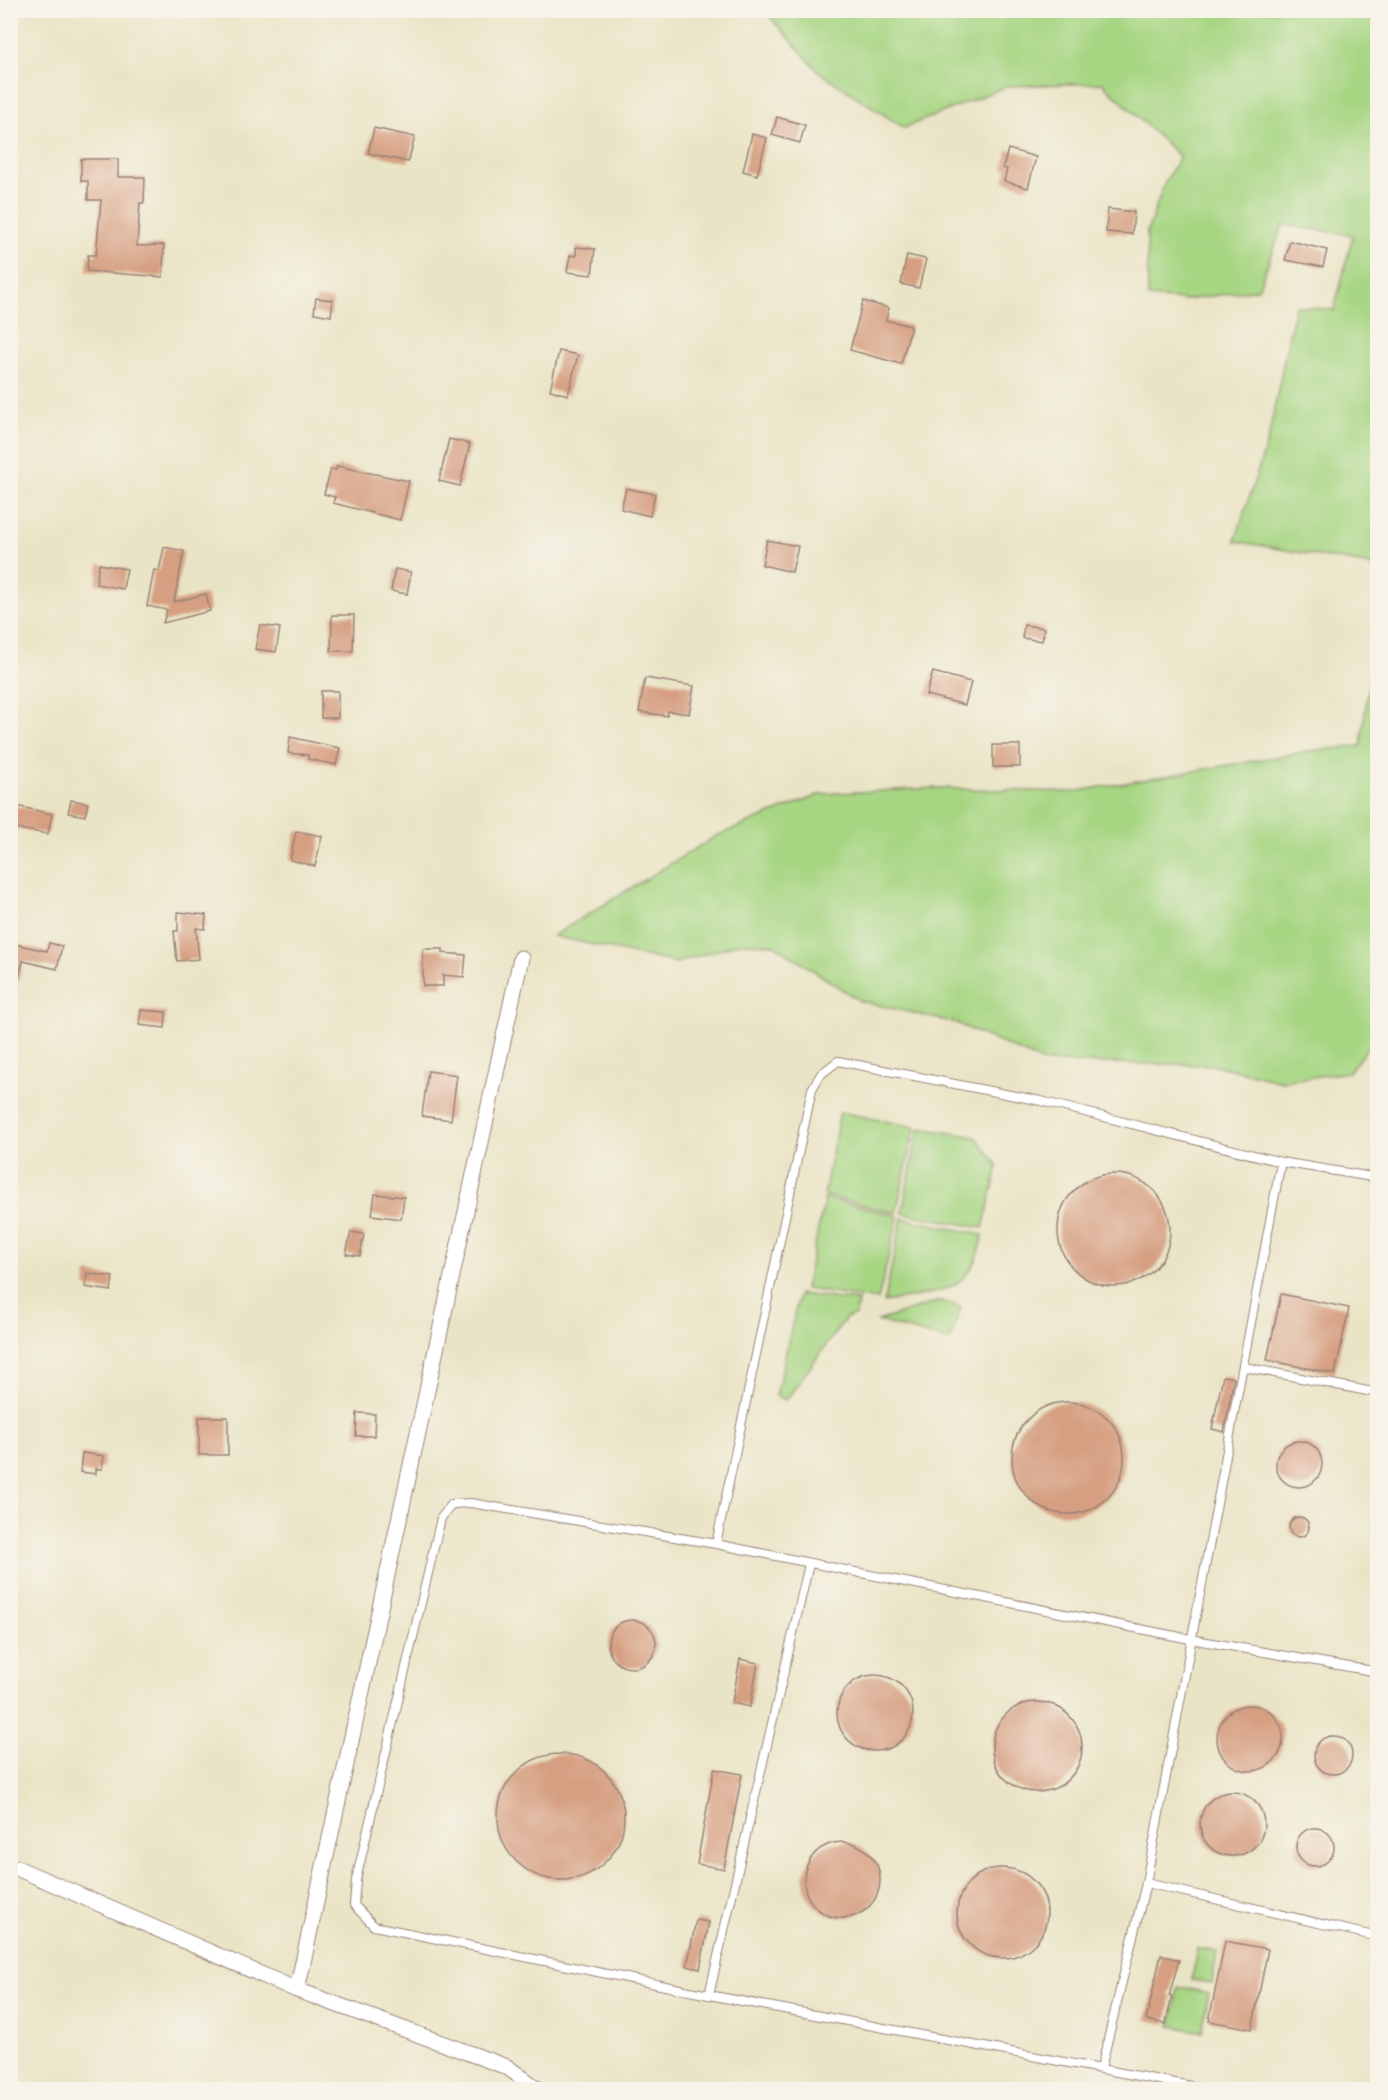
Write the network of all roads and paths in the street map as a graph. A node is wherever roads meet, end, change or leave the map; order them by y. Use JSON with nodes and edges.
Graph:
{"nodes":[{"id":1,"x":521,"y":958,"type":"dead end"},
{"id":2,"x":1281,"y":1162,"type":"junction"},
{"id":3,"x":1377,"y":1178,"type":"edge"},
{"id":4,"x":1244,"y":1367,"type":"junction"},
{"id":5,"x":1377,"y":1394,"type":"edge"},
{"id":6,"x":716,"y":1544,"type":"junction"},
{"id":7,"x":809,"y":1564,"type":"junction"},
{"id":8,"x":1190,"y":1639,"type":"junction"},
{"id":9,"x":1377,"y":1672,"type":"edge"},
{"id":10,"x":10,"y":1865,"type":"edge"},
{"id":11,"x":1146,"y":1883,"type":"junction"},
{"id":12,"x":1377,"y":1937,"type":"edge"},
{"id":13,"x":297,"y":1990,"type":"junction"},
{"id":14,"x":709,"y":1995,"type":"junction"},
{"id":15,"x":1101,"y":2068,"type":"junction"},
{"id":16,"x":539,"y":2090,"type":"edge"},
{"id":17,"x":1212,"y":2090,"type":"edge"}],
"edges":[{"from":1,"to":13,"type":"street"},
{"from":2,"to":3,"type":"lane"},
{"from":2,"to":4,"type":"lane"},
{"from":2,"to":6,"type":"lane"},
{"from":4,"to":5,"type":"lane"},
{"from":4,"to":8,"type":"lane"},
{"from":6,"to":7,"type":"lane"},
{"from":6,"to":14,"type":"lane"},
{"from":7,"to":8,"type":"lane"},
{"from":7,"to":14,"type":"lane"},
{"from":8,"to":9,"type":"lane"},
{"from":8,"to":11,"type":"lane"},
{"from":10,"to":13,"type":"street"},
{"from":11,"to":12,"type":"lane"},
{"from":11,"to":15,"type":"lane"},
{"from":13,"to":16,"type":"street"},
{"from":14,"to":15,"type":"lane"},
{"from":15,"to":17,"type":"lane"}]}
